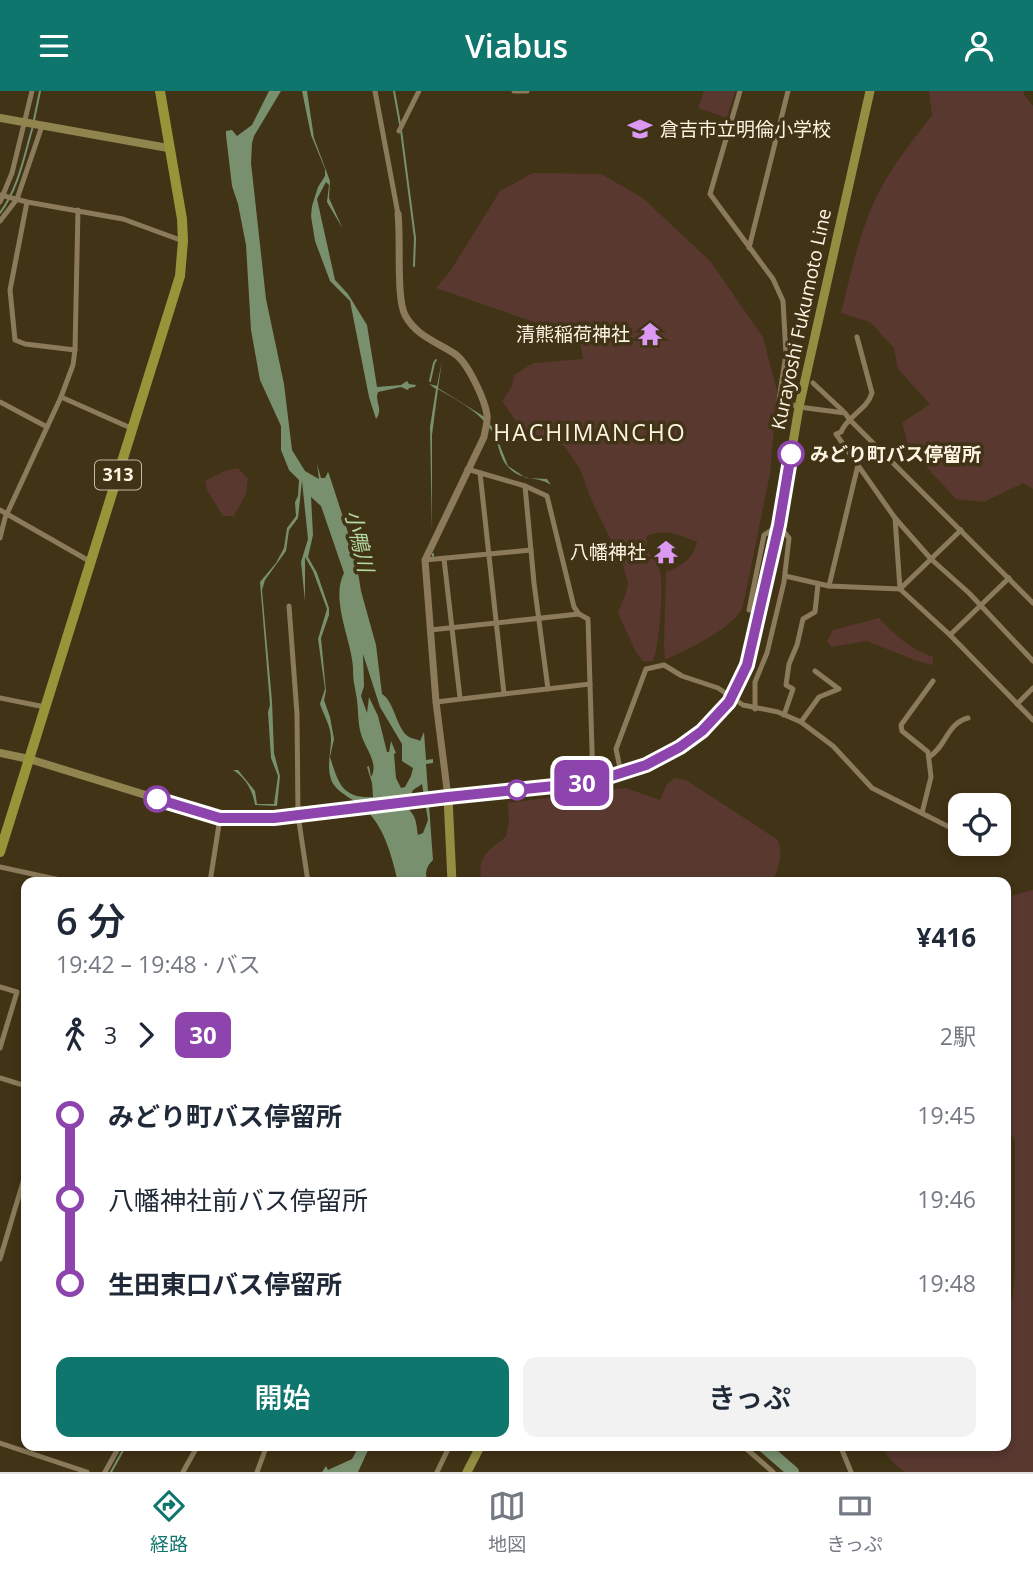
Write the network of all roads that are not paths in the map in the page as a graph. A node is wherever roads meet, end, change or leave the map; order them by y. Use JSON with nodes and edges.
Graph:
{"nodes":[{"id":1,"x":32,"y":91,"type":"edge"},
{"id":2,"x":160,"y":91,"type":"edge"},
{"id":3,"x":374,"y":91,"type":"edge"},
{"id":4,"x":419,"y":91,"type":"edge"},
{"id":5,"x":514,"y":91,"type":"edge"},
{"id":6,"x":527,"y":91,"type":"edge"},
{"id":7,"x":740,"y":91,"type":"edge"},
{"id":8,"x":788,"y":91,"type":"edge"},
{"id":9,"x":870,"y":91,"type":"edge"},
{"id":10,"x":0,"y":118,"type":"edge"},
{"id":11,"x":26,"y":123,"type":"junction"},
{"id":12,"x":41,"y":126,"type":"junction"},
{"id":13,"x":399,"y":131,"type":"dead end"},
{"id":14,"x":168,"y":148,"type":"junction"},
{"id":15,"x":2,"y":195,"type":"edge"},
{"id":16,"x":18,"y":199,"type":"junction"},
{"id":17,"x":0,"y":202,"type":"edge"},
{"id":18,"x":27,"y":202,"type":"junction"},
{"id":19,"x":78,"y":211,"type":"junction"},
{"id":20,"x":397,"y":214,"type":"joint"},
{"id":21,"x":0,"y":221,"type":"edge"},
{"id":22,"x":183,"y":241,"type":"junction"},
{"id":23,"x":749,"y":249,"type":"junction"},
{"id":24,"x":857,"y":337,"type":"dead end"},
{"id":25,"x":75,"y":351,"type":"junction"},
{"id":26,"x":813,"y":383,"type":"dead end"},
{"id":27,"x":61,"y":397,"type":"junction"},
{"id":28,"x":0,"y":402,"type":"edge"},
{"id":29,"x":799,"y":407,"type":"junction"},
{"id":30,"x":845,"y":412,"type":"junction"},
{"id":31,"x":850,"y":420,"type":"junction"},
{"id":32,"x":47,"y":428,"type":"junction"},
{"id":33,"x":133,"y":429,"type":"junction"},
{"id":34,"x":858,"y":465,"type":"junction"},
{"id":35,"x":467,"y":469,"type":"junction"},
{"id":36,"x":480,"y":473,"type":"junction"},
{"id":37,"x":525,"y":486,"type":"junction"},
{"id":38,"x":0,"y":510,"type":"edge"},
{"id":39,"x":8,"y":514,"type":"junction"},
{"id":40,"x":895,"y":518,"type":"junction"},
{"id":41,"x":779,"y":525,"type":"junction"},
{"id":42,"x":961,"y":530,"type":"junction"},
{"id":43,"x":0,"y":538,"type":"edge"},
{"id":44,"x":531,"y":550,"type":"junction"},
{"id":45,"x":489,"y":555,"type":"junction"},
{"id":46,"x":444,"y":559,"type":"junction"},
{"id":47,"x":932,"y":559,"type":"junction"},
{"id":48,"x":425,"y":561,"type":"junction"},
{"id":49,"x":91,"y":562,"type":"junction"},
{"id":50,"x":785,"y":576,"type":"junction"},
{"id":51,"x":1009,"y":578,"type":"junction"},
{"id":52,"x":818,"y":584,"type":"junction"},
{"id":53,"x":828,"y":586,"type":"junction"},
{"id":54,"x":900,"y":589,"type":"junction"},
{"id":55,"x":1033,"y":601,"type":"edge"},
{"id":56,"x":289,"y":606,"type":"dead end"},
{"id":57,"x":981,"y":606,"type":"junction"},
{"id":58,"x":748,"y":610,"type":"dead end"},
{"id":59,"x":579,"y":614,"type":"junction"},
{"id":60,"x":539,"y":619,"type":"junction"},
{"id":61,"x":496,"y":624,"type":"junction"},
{"id":62,"x":452,"y":629,"type":"junction"},
{"id":63,"x":430,"y":630,"type":"junction"},
{"id":64,"x":950,"y":635,"type":"junction"},
{"id":65,"x":1033,"y":661,"type":"edge"},
{"id":66,"x":815,"y":671,"type":"dead end"},
{"id":67,"x":933,"y":681,"type":"dead end"},
{"id":68,"x":590,"y":684,"type":"junction"},
{"id":69,"x":1033,"y":688,"type":"edge"},
{"id":70,"x":548,"y":689,"type":"junction"},
{"id":71,"x":504,"y":694,"type":"junction"},
{"id":72,"x":0,"y":698,"type":"edge"},
{"id":73,"x":460,"y":698,"type":"junction"},
{"id":74,"x":436,"y":702,"type":"junction"},
{"id":75,"x":1017,"y":704,"type":"junction"},
{"id":76,"x":45,"y":707,"type":"junction"},
{"id":77,"x":755,"y":709,"type":"junction"},
{"id":78,"x":784,"y":715,"type":"junction"},
{"id":79,"x":968,"y":718,"type":"dead end"},
{"id":80,"x":1033,"y":720,"type":"edge"},
{"id":81,"x":800,"y":722,"type":"junction"},
{"id":82,"x":0,"y":753,"type":"edge"},
{"id":83,"x":929,"y":757,"type":"junction"},
{"id":84,"x":29,"y":759,"type":"junction"},
{"id":85,"x":621,"y":773,"type":"junction"},
{"id":86,"x":593,"y":782,"type":"junction"},
{"id":87,"x":448,"y":797,"type":"junction"},
{"id":88,"x":922,"y":813,"type":"junction"},
{"id":89,"x":298,"y":815,"type":"junction"},
{"id":90,"x":220,"y":818,"type":"junction"},
{"id":91,"x":948,"y":826,"type":"edge"},
{"id":92,"x":0,"y":852,"type":"edge"},
{"id":93,"x":0,"y":867,"type":"edge"},
{"id":94,"x":46,"y":877,"type":"edge"},
{"id":95,"x":211,"y":877,"type":"edge"},
{"id":96,"x":307,"y":877,"type":"edge"},
{"id":97,"x":452,"y":877,"type":"edge"},
{"id":98,"x":0,"y":987,"type":"edge"},
{"id":99,"x":0,"y":1048,"type":"edge"},
{"id":100,"x":0,"y":1078,"type":"edge"},
{"id":101,"x":21,"y":1084,"type":"edge"},
{"id":102,"x":21,"y":1189,"type":"edge"},
{"id":103,"x":0,"y":1259,"type":"edge"},
{"id":104,"x":0,"y":1443,"type":"edge"},
{"id":105,"x":21,"y":1450,"type":"edge"},
{"id":106,"x":24,"y":1451,"type":"edge"},
{"id":107,"x":117,"y":1451,"type":"edge"},
{"id":108,"x":195,"y":1451,"type":"edge"},
{"id":109,"x":265,"y":1451,"type":"edge"},
{"id":110,"x":447,"y":1451,"type":"edge"},
{"id":111,"x":478,"y":1451,"type":"edge"},
{"id":112,"x":749,"y":1451,"type":"edge"},
{"id":113,"x":842,"y":1451,"type":"edge"},
{"id":114,"x":87,"y":1472,"type":"edge"},
{"id":115,"x":105,"y":1472,"type":"edge"},
{"id":116,"x":183,"y":1472,"type":"edge"},
{"id":117,"x":257,"y":1472,"type":"edge"},
{"id":118,"x":437,"y":1472,"type":"edge"},
{"id":119,"x":467,"y":1472,"type":"edge"},
{"id":120,"x":774,"y":1472,"type":"edge"},
{"id":121,"x":852,"y":1472,"type":"edge"}],
"edges":[{"from":1,"to":11,"type":"street"},
{"from":2,"to":14,"type":"highway","number":"313"},
{"from":3,"to":20,"type":"street"},
{"from":4,"to":13,"type":"street"},
{"from":5,"to":6,"type":"street"},
{"from":7,"to":23,"type":"street"},
{"from":8,"to":23,"type":"street"},
{"from":9,"to":29,"type":"main road","name":"Kurayoshi Fukumoto Line"},
{"from":10,"to":11,"type":"main road"},
{"from":11,"to":12,"type":"main road"},
{"from":11,"to":15,"type":"street"},
{"from":12,"to":14,"type":"main road"},
{"from":12,"to":16,"type":"street"},
{"from":14,"to":22,"type":"highway","number":"313"},
{"from":15,"to":16,"type":"street"},
{"from":15,"to":17,"type":"street"},
{"from":16,"to":18,"type":"street"},
{"from":16,"to":21,"type":"street"},
{"from":18,"to":19,"type":"street"},
{"from":18,"to":25,"type":"street"},
{"from":19,"to":22,"type":"street"},
{"from":19,"to":25,"type":"street"},
{"from":20,"to":35,"type":"street"},
{"from":22,"to":33,"type":"highway","number":"313"},
{"from":23,"to":29,"type":"street"},
{"from":24,"to":31,"type":"street"},
{"from":25,"to":27,"type":"street"},
{"from":26,"to":30,"type":"street"},
{"from":27,"to":32,"type":"street"},
{"from":27,"to":33,"type":"street"},
{"from":28,"to":32,"type":"street"},
{"from":29,"to":30,"type":"street"},
{"from":29,"to":41,"type":"main road","name":"Kurayoshi Fukumoto Line"},
{"from":30,"to":31,"type":"street"},
{"from":31,"to":34,"type":"street"},
{"from":31,"to":42,"type":"street"},
{"from":32,"to":39,"type":"street"},
{"from":33,"to":49,"type":"highway","number":"313"},
{"from":34,"to":40,"type":"street"},
{"from":34,"to":53,"type":"street"},
{"from":35,"to":36,"type":"street"},
{"from":35,"to":48,"type":"street"},
{"from":36,"to":37,"type":"street"},
{"from":36,"to":45,"type":"street"},
{"from":37,"to":44,"type":"street"},
{"from":37,"to":59,"type":"street"},
{"from":38,"to":39,"type":"street"},
{"from":39,"to":43,"type":"street"},
{"from":39,"to":49,"type":"street"},
{"from":40,"to":47,"type":"street"},
{"from":40,"to":54,"type":"street"},
{"from":41,"to":50,"type":"street"},
{"from":41,"to":58,"type":"street"},
{"from":41,"to":85,"type":"main road","name":"Kurayoshi Fukumoto Line"},
{"from":42,"to":47,"type":"street"},
{"from":42,"to":51,"type":"street"},
{"from":44,"to":45,"type":"street"},
{"from":44,"to":60,"type":"street"},
{"from":45,"to":46,"type":"street"},
{"from":45,"to":61,"type":"street"},
{"from":46,"to":48,"type":"street"},
{"from":46,"to":62,"type":"street"},
{"from":47,"to":54,"type":"street"},
{"from":47,"to":57,"type":"street"},
{"from":48,"to":63,"type":"street"},
{"from":49,"to":76,"type":"highway","number":"313"},
{"from":50,"to":52,"type":"street"},
{"from":50,"to":77,"type":"street"},
{"from":51,"to":55,"type":"street"},
{"from":51,"to":57,"type":"street"},
{"from":52,"to":53,"type":"street"},
{"from":52,"to":78,"type":"street"},
{"from":53,"to":54,"type":"street"},
{"from":54,"to":64,"type":"street"},
{"from":56,"to":89,"type":"street"},
{"from":57,"to":64,"type":"street"},
{"from":57,"to":65,"type":"street"},
{"from":59,"to":60,"type":"street"},
{"from":59,"to":68,"type":"street"},
{"from":60,"to":61,"type":"street"},
{"from":60,"to":70,"type":"street"},
{"from":61,"to":62,"type":"street"},
{"from":61,"to":71,"type":"street"},
{"from":62,"to":63,"type":"street"},
{"from":62,"to":73,"type":"street"},
{"from":63,"to":74,"type":"street"},
{"from":64,"to":75,"type":"street"},
{"from":66,"to":81,"type":"street"},
{"from":67,"to":83,"type":"street"},
{"from":68,"to":70,"type":"street"},
{"from":68,"to":86,"type":"street"},
{"from":69,"to":75,"type":"street"},
{"from":70,"to":71,"type":"street"},
{"from":71,"to":73,"type":"street"},
{"from":72,"to":76,"type":"street"},
{"from":73,"to":74,"type":"street"},
{"from":74,"to":87,"type":"street"},
{"from":75,"to":80,"type":"street"},
{"from":76,"to":84,"type":"highway","number":"313"},
{"from":77,"to":78,"type":"street"},
{"from":77,"to":85,"type":"street"},
{"from":78,"to":81,"type":"street"},
{"from":79,"to":83,"type":"street"},
{"from":81,"to":88,"type":"street"},
{"from":82,"to":84,"type":"main road"},
{"from":83,"to":88,"type":"street"},
{"from":84,"to":90,"type":"main road"},
{"from":84,"to":92,"type":"highway","number":"313"},
{"from":85,"to":86,"type":"main road","name":"Kurayoshi Fukumoto Line"},
{"from":86,"to":87,"type":"main road","name":"Kurayoshi Fukumoto Line"},
{"from":87,"to":89,"type":"main road"},
{"from":87,"to":97,"type":"main road"},
{"from":88,"to":91,"type":"street"},
{"from":89,"to":90,"type":"main road"},
{"from":89,"to":96,"type":"street"},
{"from":90,"to":95,"type":"street"},
{"from":93,"to":94,"type":"street"},
{"from":98,"to":99,"type":"street"},
{"from":100,"to":101,"type":"street"},
{"from":102,"to":103,"type":"street"},
{"from":104,"to":105,"type":"street"},
{"from":106,"to":114,"type":"street"},
{"from":107,"to":115,"type":"street"},
{"from":108,"to":116,"type":"street"},
{"from":109,"to":117,"type":"street"},
{"from":110,"to":118,"type":"street"},
{"from":111,"to":119,"type":"main road"},
{"from":112,"to":120,"type":"street"},
{"from":113,"to":121,"type":"street"}]}
